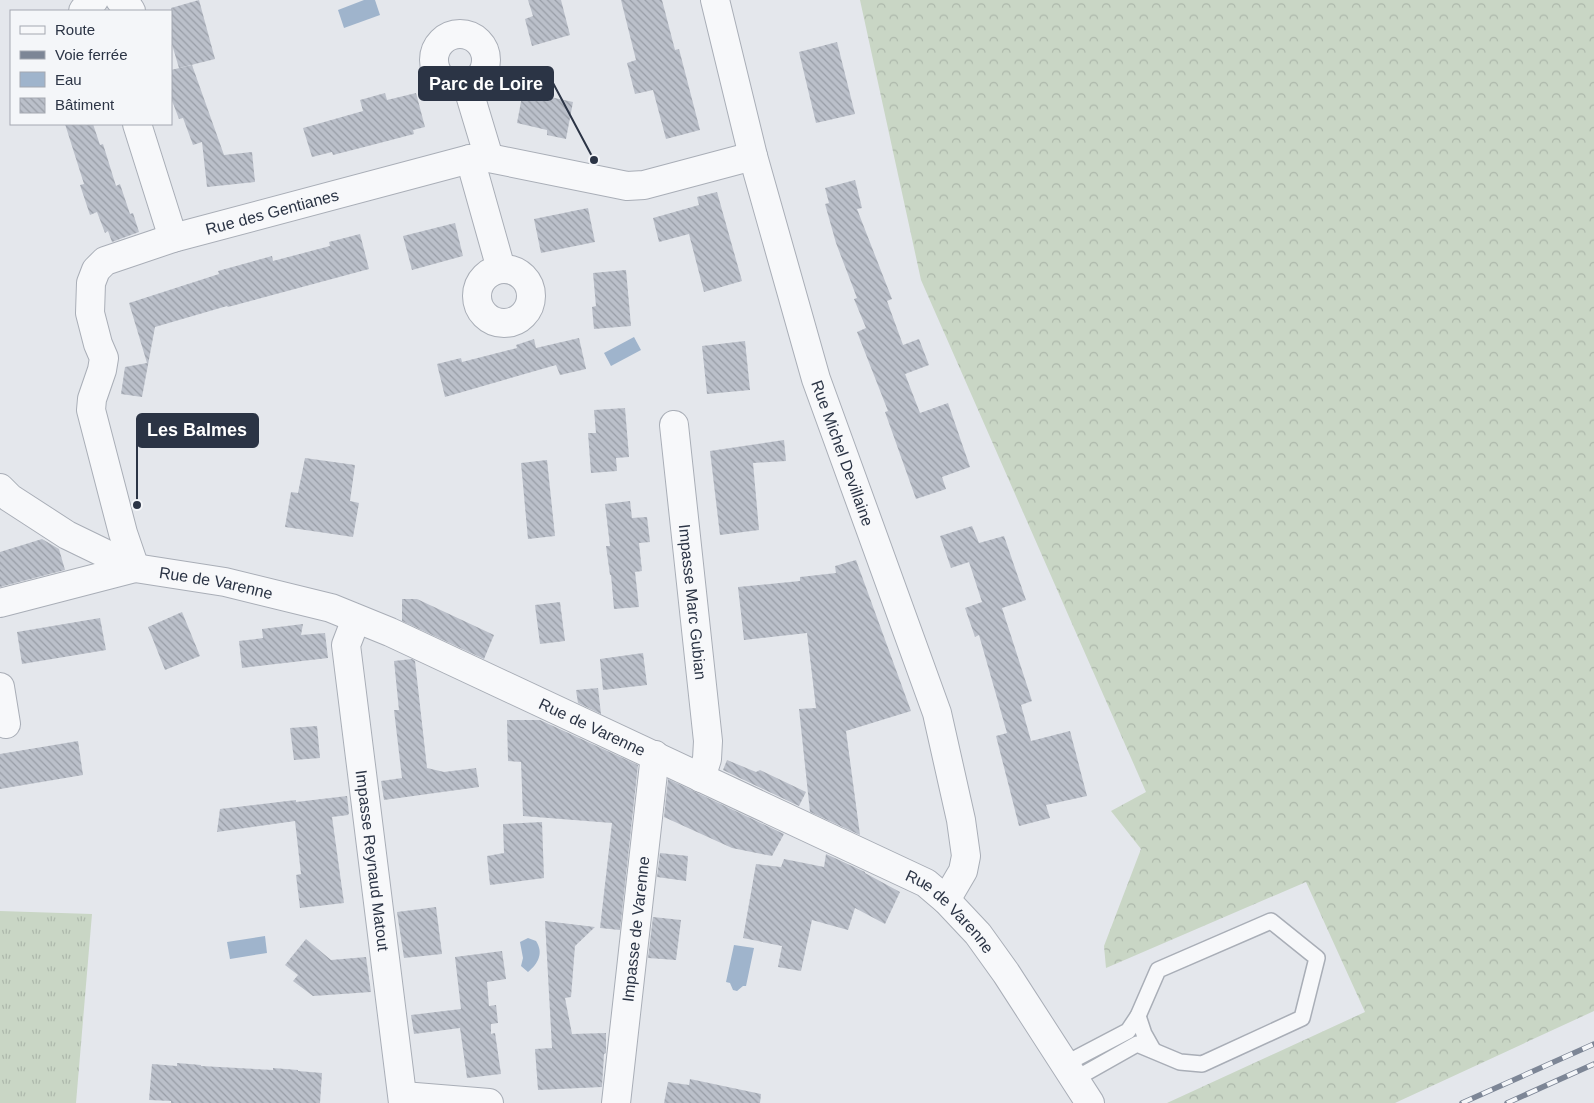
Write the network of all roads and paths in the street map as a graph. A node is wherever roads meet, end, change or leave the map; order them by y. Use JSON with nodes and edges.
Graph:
{"nodes":[{"id":1,"x":94,"y":0,"type":"edge"},
{"id":2,"x":120,"y":0,"type":"edge"},
{"id":3,"x":715,"y":0,"type":"edge"},
{"id":4,"x":84,"y":10,"type":"edge"},
{"id":5,"x":130,"y":10,"type":"edge"},
{"id":6,"x":467,"y":85,"type":"dead end"},
{"id":7,"x":137,"y":125,"type":"edge"},
{"id":8,"x":753,"y":156,"type":"junction"},
{"id":9,"x":479,"y":159,"type":"junction"},
{"id":10,"x":173,"y":238,"type":"junction"},
{"id":11,"x":501,"y":269,"type":"dead end"},
{"id":12,"x":674,"y":425,"type":"dead end"},
{"id":13,"x":0,"y":488,"type":"edge"},
{"id":14,"x":135,"y":568,"type":"junction"},
{"id":15,"x":0,"y":603,"type":"edge"},
{"id":16,"x":356,"y":619,"type":"junction"},
{"id":17,"x":0,"y":688,"type":"edge"},
{"id":18,"x":6,"y":724,"type":"dead end"},
{"id":19,"x":655,"y":755,"type":"junction"},
{"id":20,"x":701,"y":778,"type":"junction"},
{"id":21,"x":946,"y":900,"type":"junction"},
{"id":22,"x":1138,"y":1016,"type":"junction"},
{"id":23,"x":1153,"y":1050,"type":"junction"},
{"id":24,"x":1070,"y":1072,"type":"junction"},
{"id":25,"x":403,"y":1099,"type":"edge"},
{"id":26,"x":488,"y":1103,"type":"edge"},
{"id":27,"x":616,"y":1103,"type":"edge"},
{"id":28,"x":1090,"y":1103,"type":"edge"}],
"edges":[{"from":1,"to":4,"type":"street"},
{"from":2,"to":5,"type":"street"},
{"from":3,"to":8,"type":"street","name":"Rue Michel Devillaine"},
{"from":6,"to":9,"type":"street"},
{"from":7,"to":10,"type":"street"},
{"from":8,"to":9,"type":"street","name":"Rue des Gentianes"},
{"from":8,"to":21,"type":"street","name":"Rue Michel Devillaine"},
{"from":9,"to":10,"type":"street","name":"Rue des Gentianes"},
{"from":9,"to":11,"type":"street"},
{"from":10,"to":14,"type":"street","name":"Rue des Gentianes"},
{"from":12,"to":20,"type":"street","name":"Impasse Marc Gubian"},
{"from":13,"to":14,"type":"street","name":"Rue de Varenne"},
{"from":14,"to":15,"type":"street"},
{"from":14,"to":16,"type":"street","name":"Rue de Varenne"},
{"from":16,"to":19,"type":"street","name":"Rue de Varenne"},
{"from":16,"to":25,"type":"street","name":"Impasse Reynaud Matout"},
{"from":17,"to":18,"type":"street"},
{"from":19,"to":20,"type":"street","name":"Rue de Varenne"},
{"from":19,"to":27,"type":"street","name":"Impasse de Varenne"},
{"from":20,"to":21,"type":"street","name":"Rue de Varenne"},
{"from":21,"to":24,"type":"street","name":"Rue de Varenne"},
{"from":22,"to":23,"type":"lane"},
{"from":22,"to":23,"type":"lane"},
{"from":22,"to":24,"type":"lane"},
{"from":23,"to":24,"type":"lane"},
{"from":24,"to":28,"type":"street","name":"Rue de Varenne"},
{"from":25,"to":26,"type":"street"}]}
